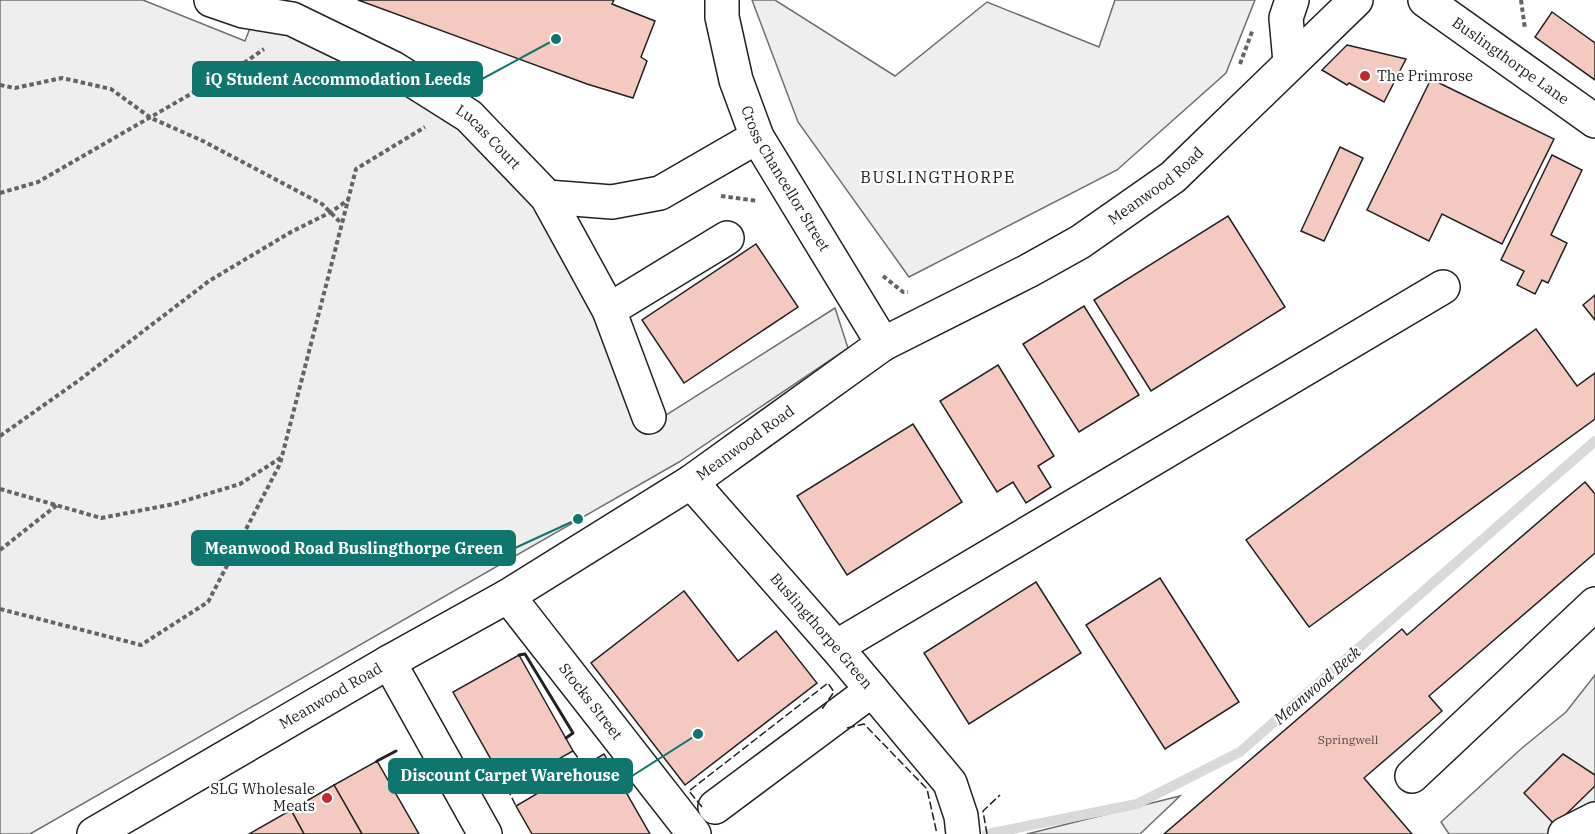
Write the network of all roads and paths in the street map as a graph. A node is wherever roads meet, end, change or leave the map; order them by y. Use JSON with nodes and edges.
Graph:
{"nodes":[{"id":1,"x":211,"y":0,"type":"edge"},
{"id":2,"x":722,"y":0,"type":"edge"},
{"id":3,"x":1292,"y":0,"type":"edge"},
{"id":4,"x":1356,"y":0,"type":"edge"},
{"id":5,"x":1425,"y":0,"type":"edge"},
{"id":6,"x":1256,"y":20,"type":"dead end"},
{"id":7,"x":297,"y":21,"type":"junction"},
{"id":8,"x":1290,"y":62,"type":"junction"},
{"id":9,"x":1238,"y":69,"type":"dead end"},
{"id":10,"x":0,"y":85,"type":"edge"},
{"id":11,"x":457,"y":108,"type":"junction"},
{"id":12,"x":151,"y":118,"type":"junction"},
{"id":13,"x":1595,"y":121,"type":"edge"},
{"id":14,"x":757,"y":137,"type":"junction"},
{"id":15,"x":0,"y":193,"type":"edge"},
{"id":16,"x":715,"y":195,"type":"dead end"},
{"id":17,"x":547,"y":197,"type":"junction"},
{"id":18,"x":348,"y":200,"type":"junction"},
{"id":19,"x":760,"y":202,"type":"dead end"},
{"id":20,"x":331,"y":212,"type":"junction"},
{"id":21,"x":342,"y":223,"type":"junction"},
{"id":22,"x":727,"y":238,"type":"dead end"},
{"id":23,"x":879,"y":270,"type":"dead end"},
{"id":24,"x":1443,"y":287,"type":"dead end"},
{"id":25,"x":912,"y":292,"type":"dead end"},
{"id":26,"x":609,"y":310,"type":"junction"},
{"id":27,"x":883,"y":344,"type":"junction"},
{"id":28,"x":649,"y":417,"type":"dead end"},
{"id":29,"x":0,"y":436,"type":"edge"},
{"id":30,"x":282,"y":457,"type":"junction"},
{"id":31,"x":691,"y":482,"type":"junction"},
{"id":32,"x":0,"y":489,"type":"edge"},
{"id":33,"x":57,"y":505,"type":"junction"},
{"id":34,"x":0,"y":550,"type":"edge"},
{"id":35,"x":508,"y":596,"type":"junction"},
{"id":36,"x":1595,"y":604,"type":"edge"},
{"id":37,"x":0,"y":609,"type":"edge"},
{"id":38,"x":836,"y":647,"type":"junction"},
{"id":39,"x":389,"y":662,"type":"junction"},
{"id":40,"x":872,"y":690,"type":"junction"},
{"id":41,"x":1412,"y":776,"type":"dead end"},
{"id":42,"x":715,"y":807,"type":"dead end"},
{"id":43,"x":1595,"y":819,"type":"edge"},
{"id":44,"x":962,"y":825,"type":"edge"},
{"id":45,"x":680,"y":826,"type":"edge"},
{"id":46,"x":94,"y":834,"type":"edge"},
{"id":47,"x":485,"y":834,"type":"edge"},
{"id":48,"x":1565,"y":834,"type":"edge"}],
"edges":[{"from":1,"to":7,"type":"street","name":"Lucas Court"},
{"from":2,"to":14,"type":"street","name":"Cross Chancellor Street"},
{"from":3,"to":8,"type":"street"},
{"from":4,"to":8,"type":"street","name":"Meanwood Road"},
{"from":5,"to":13,"type":"street","name":"Buslingthorpe Lane"},
{"from":6,"to":9,"type":"path"},
{"from":7,"to":11,"type":"street","name":"Lucas Court"},
{"from":7,"to":12,"type":"path"},
{"from":8,"to":27,"type":"street","name":"Meanwood Road"},
{"from":10,"to":12,"type":"path"},
{"from":11,"to":17,"type":"street","name":"Lucas Court"},
{"from":11,"to":18,"type":"path"},
{"from":12,"to":15,"type":"path"},
{"from":12,"to":20,"type":"path"},
{"from":14,"to":17,"type":"street"},
{"from":14,"to":27,"type":"street","name":"Cross Chancellor Street"},
{"from":16,"to":19,"type":"path"},
{"from":17,"to":26,"type":"street","name":"Lucas Court"},
{"from":18,"to":20,"type":"path"},
{"from":18,"to":21,"type":"path"},
{"from":20,"to":21,"type":"path"},
{"from":20,"to":29,"type":"path"},
{"from":21,"to":30,"type":"path"},
{"from":22,"to":26,"type":"street"},
{"from":23,"to":25,"type":"path"},
{"from":24,"to":38,"type":"street"},
{"from":26,"to":28,"type":"street","name":"Lucas Court"},
{"from":27,"to":31,"type":"street","name":"Meanwood Road"},
{"from":30,"to":33,"type":"path"},
{"from":30,"to":37,"type":"path"},
{"from":31,"to":35,"type":"street","name":"Meanwood Road"},
{"from":31,"to":38,"type":"street","name":"Buslingthorpe Green"},
{"from":32,"to":33,"type":"path"},
{"from":33,"to":34,"type":"path"},
{"from":35,"to":39,"type":"street","name":"Meanwood Road"},
{"from":35,"to":45,"type":"street","name":"Stocks Street"},
{"from":36,"to":41,"type":"street"},
{"from":38,"to":40,"type":"street","name":"Buslingthorpe Green"},
{"from":39,"to":46,"type":"street","name":"Meanwood Road"},
{"from":39,"to":47,"type":"street"},
{"from":40,"to":42,"type":"street"},
{"from":40,"to":44,"type":"street","name":"Buslingthorpe Green"},
{"from":43,"to":48,"type":"street"}]}
